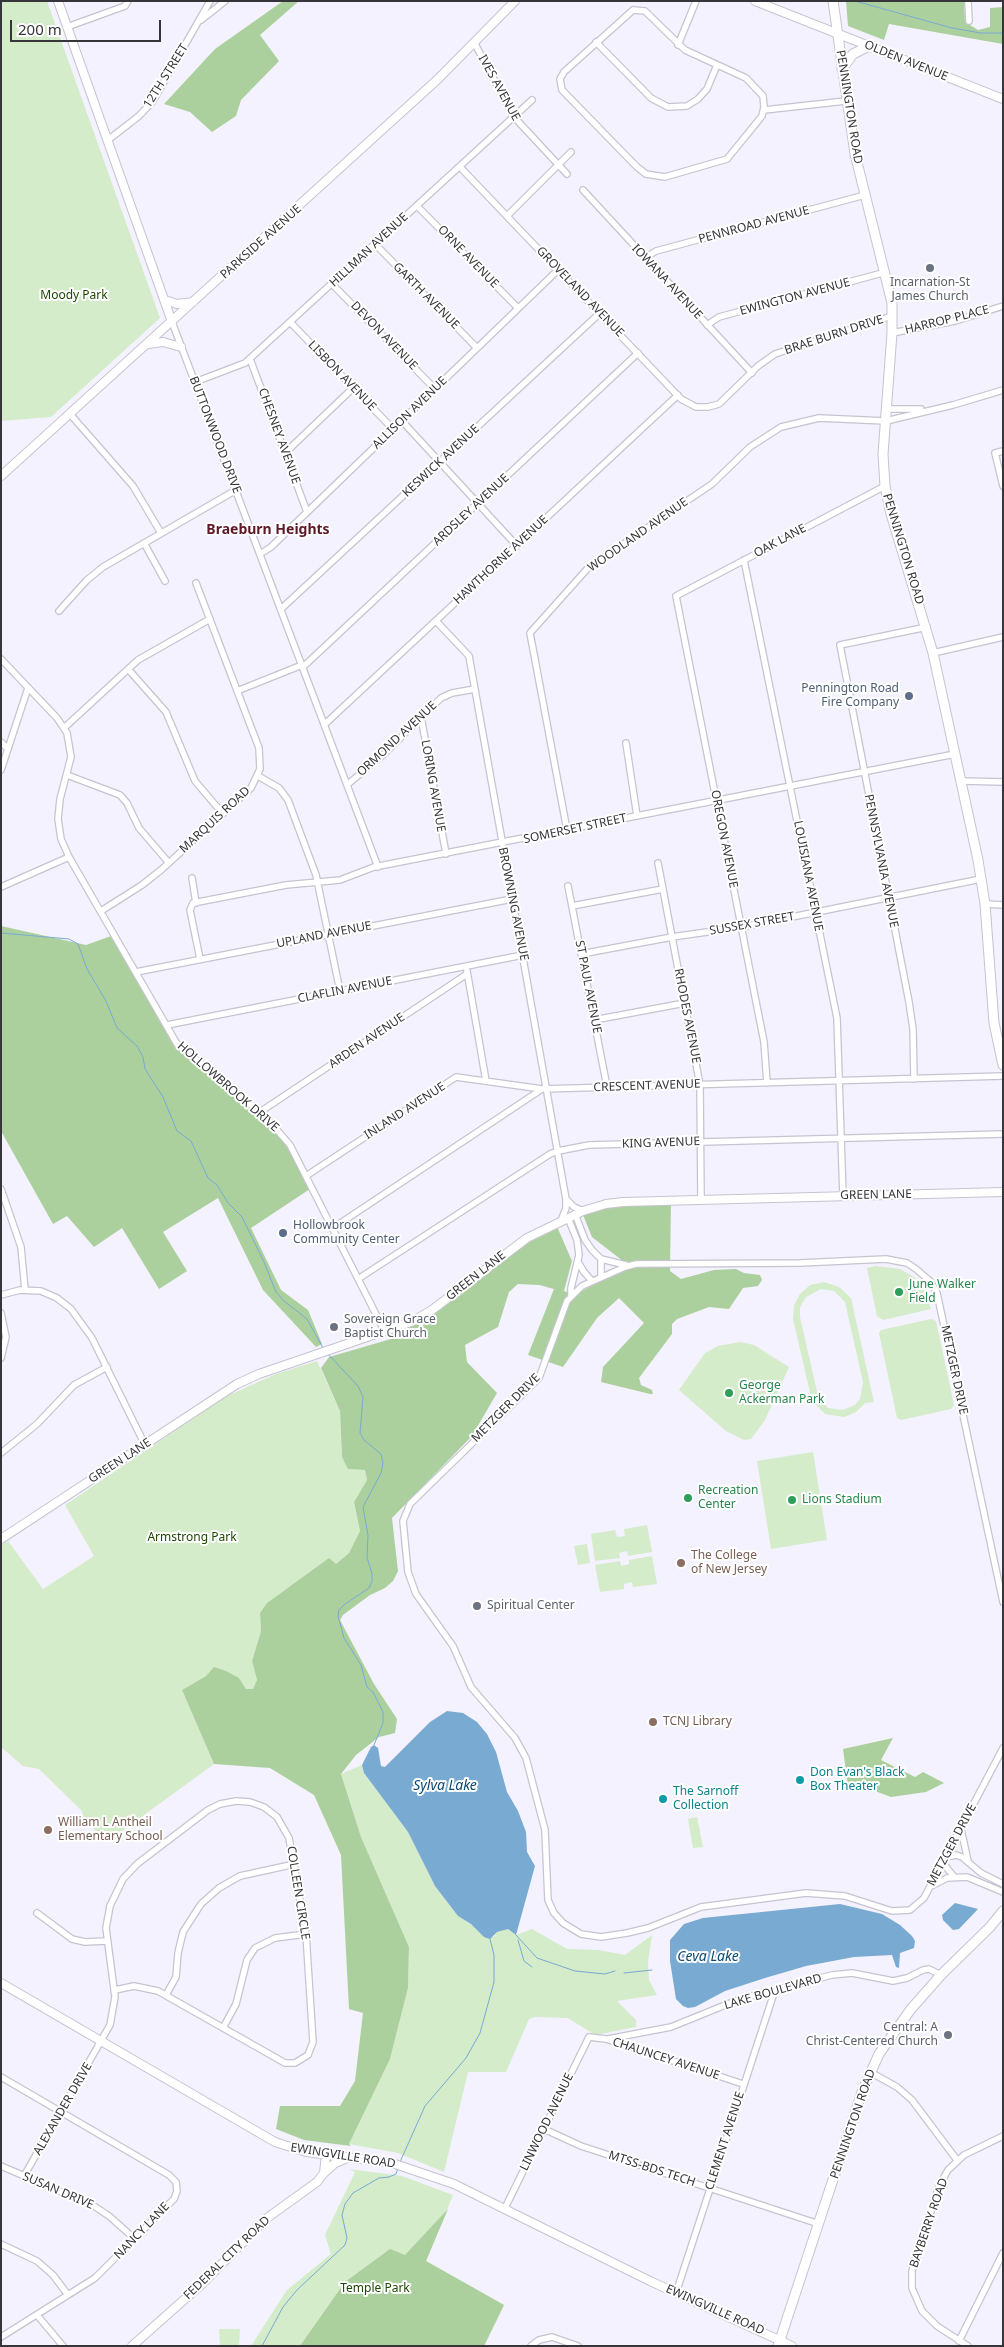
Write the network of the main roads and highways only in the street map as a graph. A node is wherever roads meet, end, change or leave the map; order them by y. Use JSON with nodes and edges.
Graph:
{"nodes":[{"id":1,"x":58,"y":1,"type":"edge"},
{"id":2,"x":515,"y":1,"type":"edge"},
{"id":3,"x":754,"y":1,"type":"edge"},
{"id":4,"x":833,"y":1,"type":"edge"},
{"id":5,"x":837,"y":34,"type":"junction"},
{"id":6,"x":869,"y":46,"type":"junction"},
{"id":7,"x":842,"y":70,"type":"junction"},
{"id":8,"x":1003,"y":99,"type":"edge"},
{"id":9,"x":165,"y":300,"type":"junction"},
{"id":10,"x":195,"y":302,"type":"junction"},
{"id":11,"x":172,"y":322,"type":"junction"},
{"id":12,"x":148,"y":344,"type":"junction"},
{"id":13,"x":182,"y":347,"type":"road end"},
{"id":14,"x":1,"y":476,"type":"edge"},
{"id":15,"x":1003,"y":1065,"type":"edge"},
{"id":16,"x":1003,"y":1192,"type":"edge"},
{"id":17,"x":1,"y":1539,"type":"edge"},
{"id":18,"x":1003,"y":1910,"type":"edge"},
{"id":19,"x":1,"y":1983,"type":"edge"},
{"id":20,"x":326,"y":2155,"type":"junction"},
{"id":21,"x":352,"y":2158,"type":"junction"},
{"id":22,"x":324,"y":2173,"type":"junction"},
{"id":23,"x":779,"y":2343,"type":"edge"},
{"id":24,"x":132,"y":2346,"type":"edge"},
{"id":25,"x":792,"y":2346,"type":"edge"}],
"edges":[{"from":1,"to":9,"type":"main road","name":"BUTTONWOOD DRIVE"},
{"from":2,"to":10,"type":"main road","name":"PARKSIDE AVENUE"},
{"from":3,"to":5,"type":"main road","name":"OLDEN AVENUE"},
{"from":4,"to":5,"type":"main road","name":"PENNINGTON ROAD"},
{"from":5,"to":6,"type":"main road","name":"OLDEN AVENUE"},
{"from":5,"to":7,"type":"main road","name":"PENNINGTON ROAD"},
{"from":6,"to":7,"type":"main road"},
{"from":6,"to":8,"type":"main road","name":"OLDEN AVENUE"},
{"from":7,"to":15,"type":"main road","name":"PENNINGTON ROAD"},
{"from":9,"to":10,"type":"main road"},
{"from":9,"to":11,"type":"main road","name":"BUTTONWOOD DRIVE"},
{"from":10,"to":11,"type":"main road","name":"PARKSIDE AVENUE"},
{"from":11,"to":12,"type":"main road","name":"PARKSIDE AVENUE"},
{"from":12,"to":13,"type":"main road"},
{"from":12,"to":14,"type":"main road","name":"PARKSIDE AVENUE"},
{"from":16,"to":17,"type":"main road","name":"GREEN LANE"},
{"from":18,"to":23,"type":"main road","name":"PENNINGTON ROAD"},
{"from":19,"to":20,"type":"main road","name":"EWINGVILLE ROAD"},
{"from":20,"to":21,"type":"main road","name":"EWINGVILLE ROAD"},
{"from":20,"to":22,"type":"main road"},
{"from":21,"to":22,"type":"main road","name":"FEDERAL CITY ROAD"},
{"from":21,"to":23,"type":"main road","name":"EWINGVILLE ROAD"},
{"from":22,"to":24,"type":"main road","name":"FEDERAL CITY ROAD"},
{"from":23,"to":25,"type":"main road","name":"EWINGVILLE ROAD"}]}
